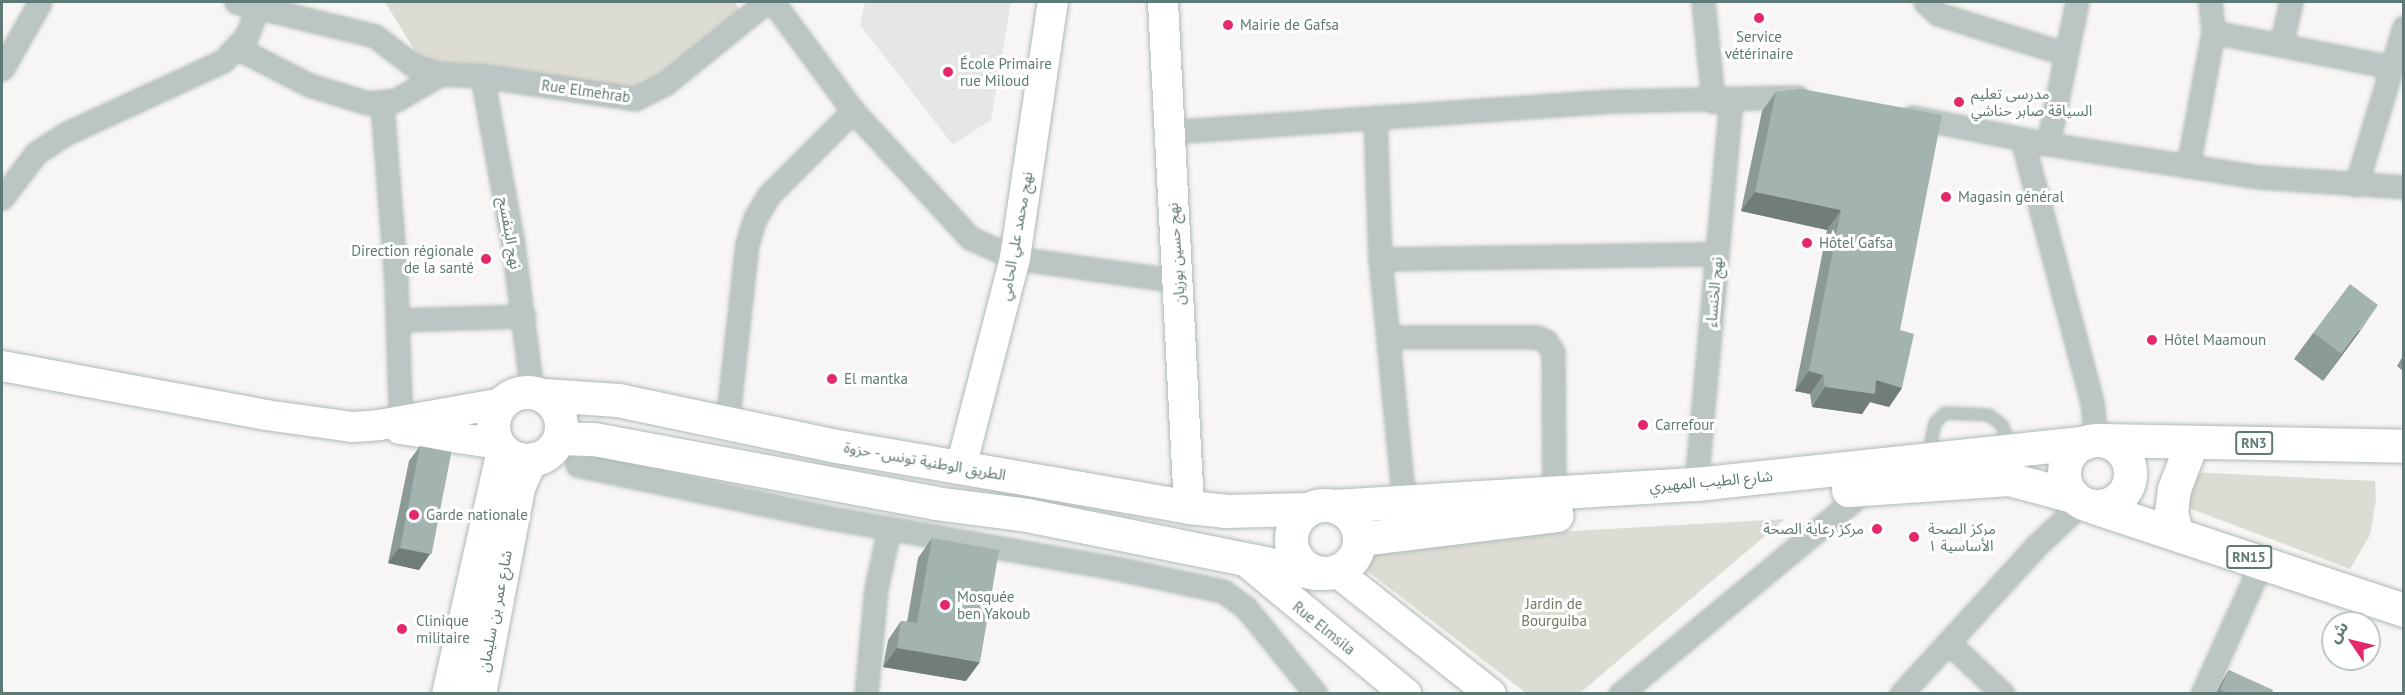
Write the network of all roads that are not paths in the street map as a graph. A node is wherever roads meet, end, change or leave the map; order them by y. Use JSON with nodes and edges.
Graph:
{"nodes":[{"id":1,"x":40,"y":2,"type":"edge"},
{"id":2,"x":236,"y":2,"type":"edge"},
{"id":3,"x":766,"y":2,"type":"edge"},
{"id":4,"x":773,"y":2,"type":"edge"},
{"id":5,"x":1053,"y":2,"type":"edge"},
{"id":6,"x":1164,"y":2,"type":"edge"},
{"id":7,"x":1703,"y":2,"type":"edge"},
{"id":8,"x":1926,"y":2,"type":"edge"},
{"id":9,"x":2077,"y":2,"type":"edge"},
{"id":10,"x":2210,"y":2,"type":"edge"},
{"id":11,"x":2291,"y":2,"type":"edge"},
{"id":12,"x":257,"y":9,"type":"junction"},
{"id":13,"x":2403,"y":27,"type":"edge"},
{"id":14,"x":2213,"y":32,"type":"junction"},
{"id":15,"x":2281,"y":44,"type":"junction"},
{"id":16,"x":237,"y":48,"type":"junction"},
{"id":17,"x":2066,"y":54,"type":"junction"},
{"id":18,"x":2397,"y":58,"type":"edge"},
{"id":19,"x":2,"y":69,"type":"edge"},
{"id":20,"x":441,"y":74,"type":"junction"},
{"id":21,"x":482,"y":76,"type":"junction"},
{"id":22,"x":1817,"y":99,"type":"edge"},
{"id":23,"x":1722,"y":101,"type":"junction"},
{"id":24,"x":381,"y":104,"type":"junction"},
{"id":25,"x":853,"y":111,"type":"junction"},
{"id":26,"x":1890,"y":113,"type":"edge"},
{"id":27,"x":1375,"y":117,"type":"junction"},
{"id":28,"x":1168,"y":132,"type":"junction"},
{"id":29,"x":2022,"y":140,"type":"junction"},
{"id":30,"x":2048,"y":144,"type":"junction"},
{"id":31,"x":2188,"y":166,"type":"junction"},
{"id":32,"x":2356,"y":185,"type":"junction"},
{"id":33,"x":2403,"y":187,"type":"edge"},
{"id":34,"x":2,"y":198,"type":"edge"},
{"id":35,"x":1718,"y":254,"type":"junction"},
{"id":36,"x":1015,"y":258,"type":"junction"},
{"id":37,"x":1380,"y":259,"type":"junction"},
{"id":38,"x":1179,"y":281,"type":"junction"},
{"id":39,"x":524,"y":316,"type":"junction"},
{"id":40,"x":398,"y":320,"type":"junction"},
{"id":41,"x":1388,"y":337,"type":"junction"},
{"id":42,"x":2,"y":366,"type":"edge"},
{"id":43,"x":526,"y":397,"type":"junction"},
{"id":44,"x":727,"y":424,"type":"junction"},
{"id":45,"x":394,"y":425,"type":"junction"},
{"id":46,"x":560,"y":438,"type":"junction"},
{"id":47,"x":2095,"y":441,"type":"junction"},
{"id":48,"x":2192,"y":442,"type":"junction"},
{"id":49,"x":2403,"y":446,"type":"edge"},
{"id":50,"x":510,"y":451,"type":"junction"},
{"id":51,"x":2012,"y":452,"type":"junction"},
{"id":52,"x":1928,"y":459,"type":"junction"},
{"id":53,"x":577,"y":465,"type":"dead end"},
{"id":54,"x":961,"y":467,"type":"junction"},
{"id":55,"x":1696,"y":484,"type":"junction"},
{"id":56,"x":1868,"y":488,"type":"junction"},
{"id":57,"x":1554,"y":494,"type":"junction"},
{"id":58,"x":2083,"y":502,"type":"junction"},
{"id":59,"x":1404,"y":503,"type":"junction"},
{"id":60,"x":1189,"y":507,"type":"junction"},
{"id":61,"x":1321,"y":507,"type":"junction"},
{"id":62,"x":889,"y":529,"type":"junction"},
{"id":63,"x":2177,"y":534,"type":"junction"},
{"id":64,"x":1360,"y":539,"type":"junction"},
{"id":65,"x":1243,"y":559,"type":"junction"},
{"id":66,"x":2262,"y":562,"type":"junction"},
{"id":67,"x":1326,"y":572,"type":"junction"},
{"id":68,"x":2403,"y":610,"type":"edge"},
{"id":69,"x":1948,"y":642,"type":"junction"},
{"id":70,"x":448,"y":693,"type":"edge"},
{"id":71,"x":479,"y":693,"type":"edge"},
{"id":72,"x":866,"y":693,"type":"edge"},
{"id":73,"x":1316,"y":693,"type":"edge"},
{"id":74,"x":1406,"y":693,"type":"edge"},
{"id":75,"x":1491,"y":693,"type":"edge"},
{"id":76,"x":1620,"y":693,"type":"edge"},
{"id":77,"x":1901,"y":693,"type":"edge"},
{"id":78,"x":2003,"y":693,"type":"edge"},
{"id":79,"x":2202,"y":693,"type":"edge"}],
"edges":[{"from":1,"to":19,"type":"street"},
{"from":2,"to":12,"type":"street","name":"Rue Elmehrab"},
{"from":3,"to":21,"type":"street","name":"Rue Elmehrab"},
{"from":4,"to":25,"type":"street"},
{"from":5,"to":36,"type":"street","name":"نهج محمد علي الحامي"},
{"from":6,"to":28,"type":"street","name":"نهج حسين بوزيان"},
{"from":7,"to":23,"type":"street","name":"نهج الخنساء"},
{"from":8,"to":17,"type":"street"},
{"from":9,"to":17,"type":"street"},
{"from":10,"to":14,"type":"street"},
{"from":11,"to":15,"type":"street"},
{"from":12,"to":16,"type":"street"},
{"from":12,"to":20,"type":"street","name":"Rue Elmehrab"},
{"from":13,"to":18,"type":"street"},
{"from":14,"to":15,"type":"street"},
{"from":14,"to":31,"type":"street"},
{"from":15,"to":18,"type":"street"},
{"from":16,"to":24,"type":"street"},
{"from":16,"to":34,"type":"street"},
{"from":17,"to":30,"type":"street"},
{"from":18,"to":32,"type":"street"},
{"from":20,"to":21,"type":"street","name":"Rue Elmehrab"},
{"from":20,"to":24,"type":"street"},
{"from":21,"to":39,"type":"street","name":"نهج البنفسج"},
{"from":22,"to":23,"type":"street"},
{"from":23,"to":27,"type":"street"},
{"from":23,"to":35,"type":"street","name":"نهج الخنساء"},
{"from":24,"to":40,"type":"street"},
{"from":25,"to":36,"type":"street"},
{"from":25,"to":44,"type":"street"},
{"from":26,"to":29,"type":"street"},
{"from":27,"to":28,"type":"street"},
{"from":27,"to":37,"type":"street"},
{"from":28,"to":38,"type":"street","name":"نهج حسين بوزيان"},
{"from":29,"to":30,"type":"street"},
{"from":29,"to":47,"type":"street"},
{"from":30,"to":31,"type":"street"},
{"from":31,"to":32,"type":"street"},
{"from":32,"to":33,"type":"street"},
{"from":35,"to":37,"type":"street"},
{"from":35,"to":55,"type":"street","name":"نهج الخنساء"},
{"from":36,"to":38,"type":"street"},
{"from":36,"to":54,"type":"street","name":"نهج محمد علي الحامي"},
{"from":37,"to":41,"type":"street"},
{"from":38,"to":60,"type":"street","name":"نهج حسين بوزيان"},
{"from":39,"to":40,"type":"street"},
{"from":39,"to":43,"type":"street","name":"نهج البنفسج"},
{"from":40,"to":45,"type":"street"},
{"from":41,"to":57,"type":"street"},
{"from":41,"to":59,"type":"street"},
{"from":42,"to":45,"type":"street"},
{"from":43,"to":44,"type":"main road","name":"الطريق الوطنية تونس - حزوة"},
{"from":43,"to":45,"type":"street"},
{"from":43,"to":46,"type":"main road"},
{"from":43,"to":50,"type":"main road"},
{"from":44,"to":54,"type":"main road","name":"الطريق الوطنية تونس - حزوة"},
{"from":45,"to":50,"type":"street"},
{"from":46,"to":50,"type":"main road"},
{"from":46,"to":65,"type":"main road"},
{"from":47,"to":48,"type":"main road","number":"RN3"},
{"from":47,"to":51,"type":"main road","name":"شارع الطيب المهيري"},
{"from":47,"to":58,"type":"main road"},
{"from":47,"to":58,"type":"main road"},
{"from":48,"to":49,"type":"main road","number":"RN3"},
{"from":48,"to":63,"type":"main road"},
{"from":50,"to":70,"type":"main road","name":"شارع عمر بن سليمان"},
{"from":50,"to":71,"type":"main road","name":"شارع عمر بن سليمان"},
{"from":51,"to":52,"type":"main road","name":"شارع الطيب المهيري"},
{"from":51,"to":52,"type":"lane"},
{"from":52,"to":55,"type":"main road","name":"شارع الطيب المهيري"},
{"from":53,"to":62,"type":"street"},
{"from":54,"to":60,"type":"main road","name":"الطريق الوطنية تونس - حزوة"},
{"from":55,"to":57,"type":"main road","name":"شارع الطيب المهيري"},
{"from":56,"to":58,"type":"main road","name":"شارع الطيب المهيري"},
{"from":56,"to":64,"type":"main road","name":"شارع الطيب المهيري"},
{"from":56,"to":76,"type":"street"},
{"from":57,"to":59,"type":"main road","name":"شارع الطيب المهيري"},
{"from":58,"to":63,"type":"main road","number":"RN15"},
{"from":58,"to":69,"type":"street"},
{"from":59,"to":61,"type":"main road","name":"شارع الطيب المهيري"},
{"from":60,"to":61,"type":"main road","name":"الطريق الوطنية تونس - حزوة"},
{"from":61,"to":64,"type":"main road"},
{"from":61,"to":67,"type":"main road"},
{"from":62,"to":72,"type":"street"},
{"from":62,"to":73,"type":"street"},
{"from":63,"to":66,"type":"main road","number":"RN15"},
{"from":64,"to":67,"type":"main road"},
{"from":65,"to":67,"type":"main road"},
{"from":65,"to":74,"type":"street","name":"Rue Elmsila"},
{"from":66,"to":68,"type":"main road","number":"RN15"},
{"from":66,"to":79,"type":"street"},
{"from":67,"to":75,"type":"street"},
{"from":69,"to":77,"type":"street"},
{"from":69,"to":78,"type":"street"}]}
